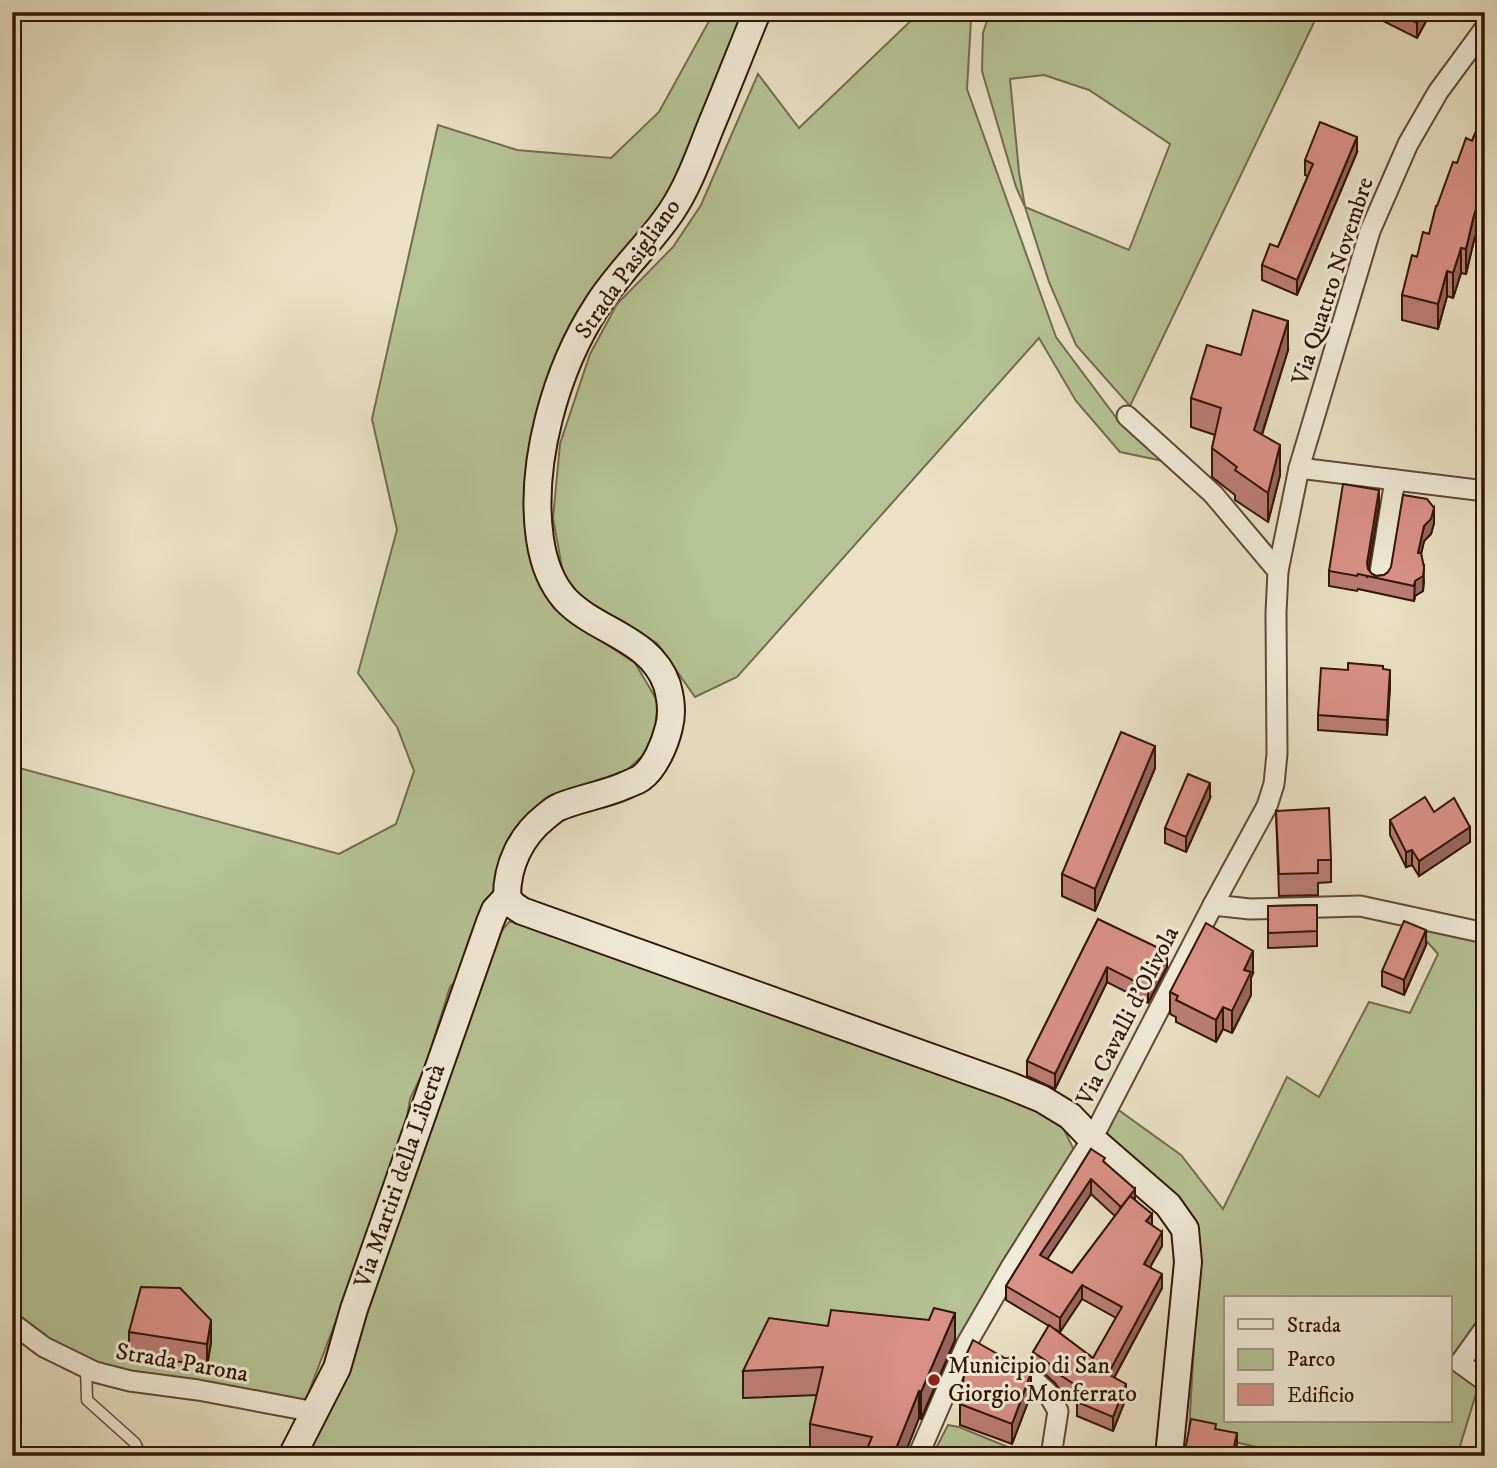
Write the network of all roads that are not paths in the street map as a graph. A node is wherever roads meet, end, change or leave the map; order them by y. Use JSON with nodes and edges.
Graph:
{"nodes":[{"id":1,"x":757,"y":12,"type":"edge"},
{"id":2,"x":1485,"y":28,"type":"edge"},
{"id":3,"x":1127,"y":416,"type":"dead end"},
{"id":4,"x":1299,"y":468,"type":"junction"},
{"id":5,"x":1395,"y":480,"type":"junction"},
{"id":6,"x":1485,"y":491,"type":"edge"},
{"id":7,"x":1278,"y":571,"type":"junction"},
{"id":8,"x":1379,"y":579,"type":"edge"},
{"id":9,"x":507,"y":897,"type":"junction"},
{"id":10,"x":1213,"y":905,"type":"junction"},
{"id":11,"x":1485,"y":933,"type":"edge"},
{"id":12,"x":1092,"y":1139,"type":"junction"},
{"id":13,"x":12,"y":1323,"type":"edge"},
{"id":14,"x":1485,"y":1328,"type":"edge"},
{"id":15,"x":978,"y":1350,"type":"junction"},
{"id":16,"x":86,"y":1368,"type":"junction"},
{"id":17,"x":1485,"y":1381,"type":"edge"},
{"id":18,"x":315,"y":1412,"type":"junction"},
{"id":19,"x":141,"y":1456,"type":"edge"},
{"id":20,"x":292,"y":1456,"type":"edge"},
{"id":21,"x":918,"y":1456,"type":"edge"},
{"id":22,"x":1051,"y":1456,"type":"edge"},
{"id":23,"x":1169,"y":1456,"type":"edge"}],
"edges":[{"from":1,"to":9,"type":"street","name":"Strada Pasigliano"},
{"from":2,"to":4,"type":"street","name":"Via Quattro Novembre"},
{"from":3,"to":7,"type":"street"},
{"from":4,"to":5,"type":"street"},
{"from":4,"to":7,"type":"street","name":"Via Quattro Novembre"},
{"from":5,"to":6,"type":"street"},
{"from":5,"to":8,"type":"street"},
{"from":7,"to":10,"type":"street","name":"Via Cavalli d'Olivola"},
{"from":9,"to":12,"type":"street"},
{"from":9,"to":18,"type":"street","name":"Via Martiri della Libertà"},
{"from":10,"to":11,"type":"street"},
{"from":10,"to":12,"type":"street","name":"Via Cavalli d'Olivola"},
{"from":12,"to":15,"type":"street","name":"Via Cavalli d'Olivola"},
{"from":12,"to":23,"type":"street"},
{"from":13,"to":16,"type":"street","name":"Strada Parona"},
{"from":14,"to":17,"type":"street"},
{"from":15,"to":21,"type":"street","name":"Via Cavalli d'Olivola"},
{"from":15,"to":22,"type":"street"},
{"from":16,"to":18,"type":"street","name":"Strada Parona"},
{"from":16,"to":19,"type":"lane"},
{"from":18,"to":20,"type":"street","name":"Via Martiri della Libertà"}]}
